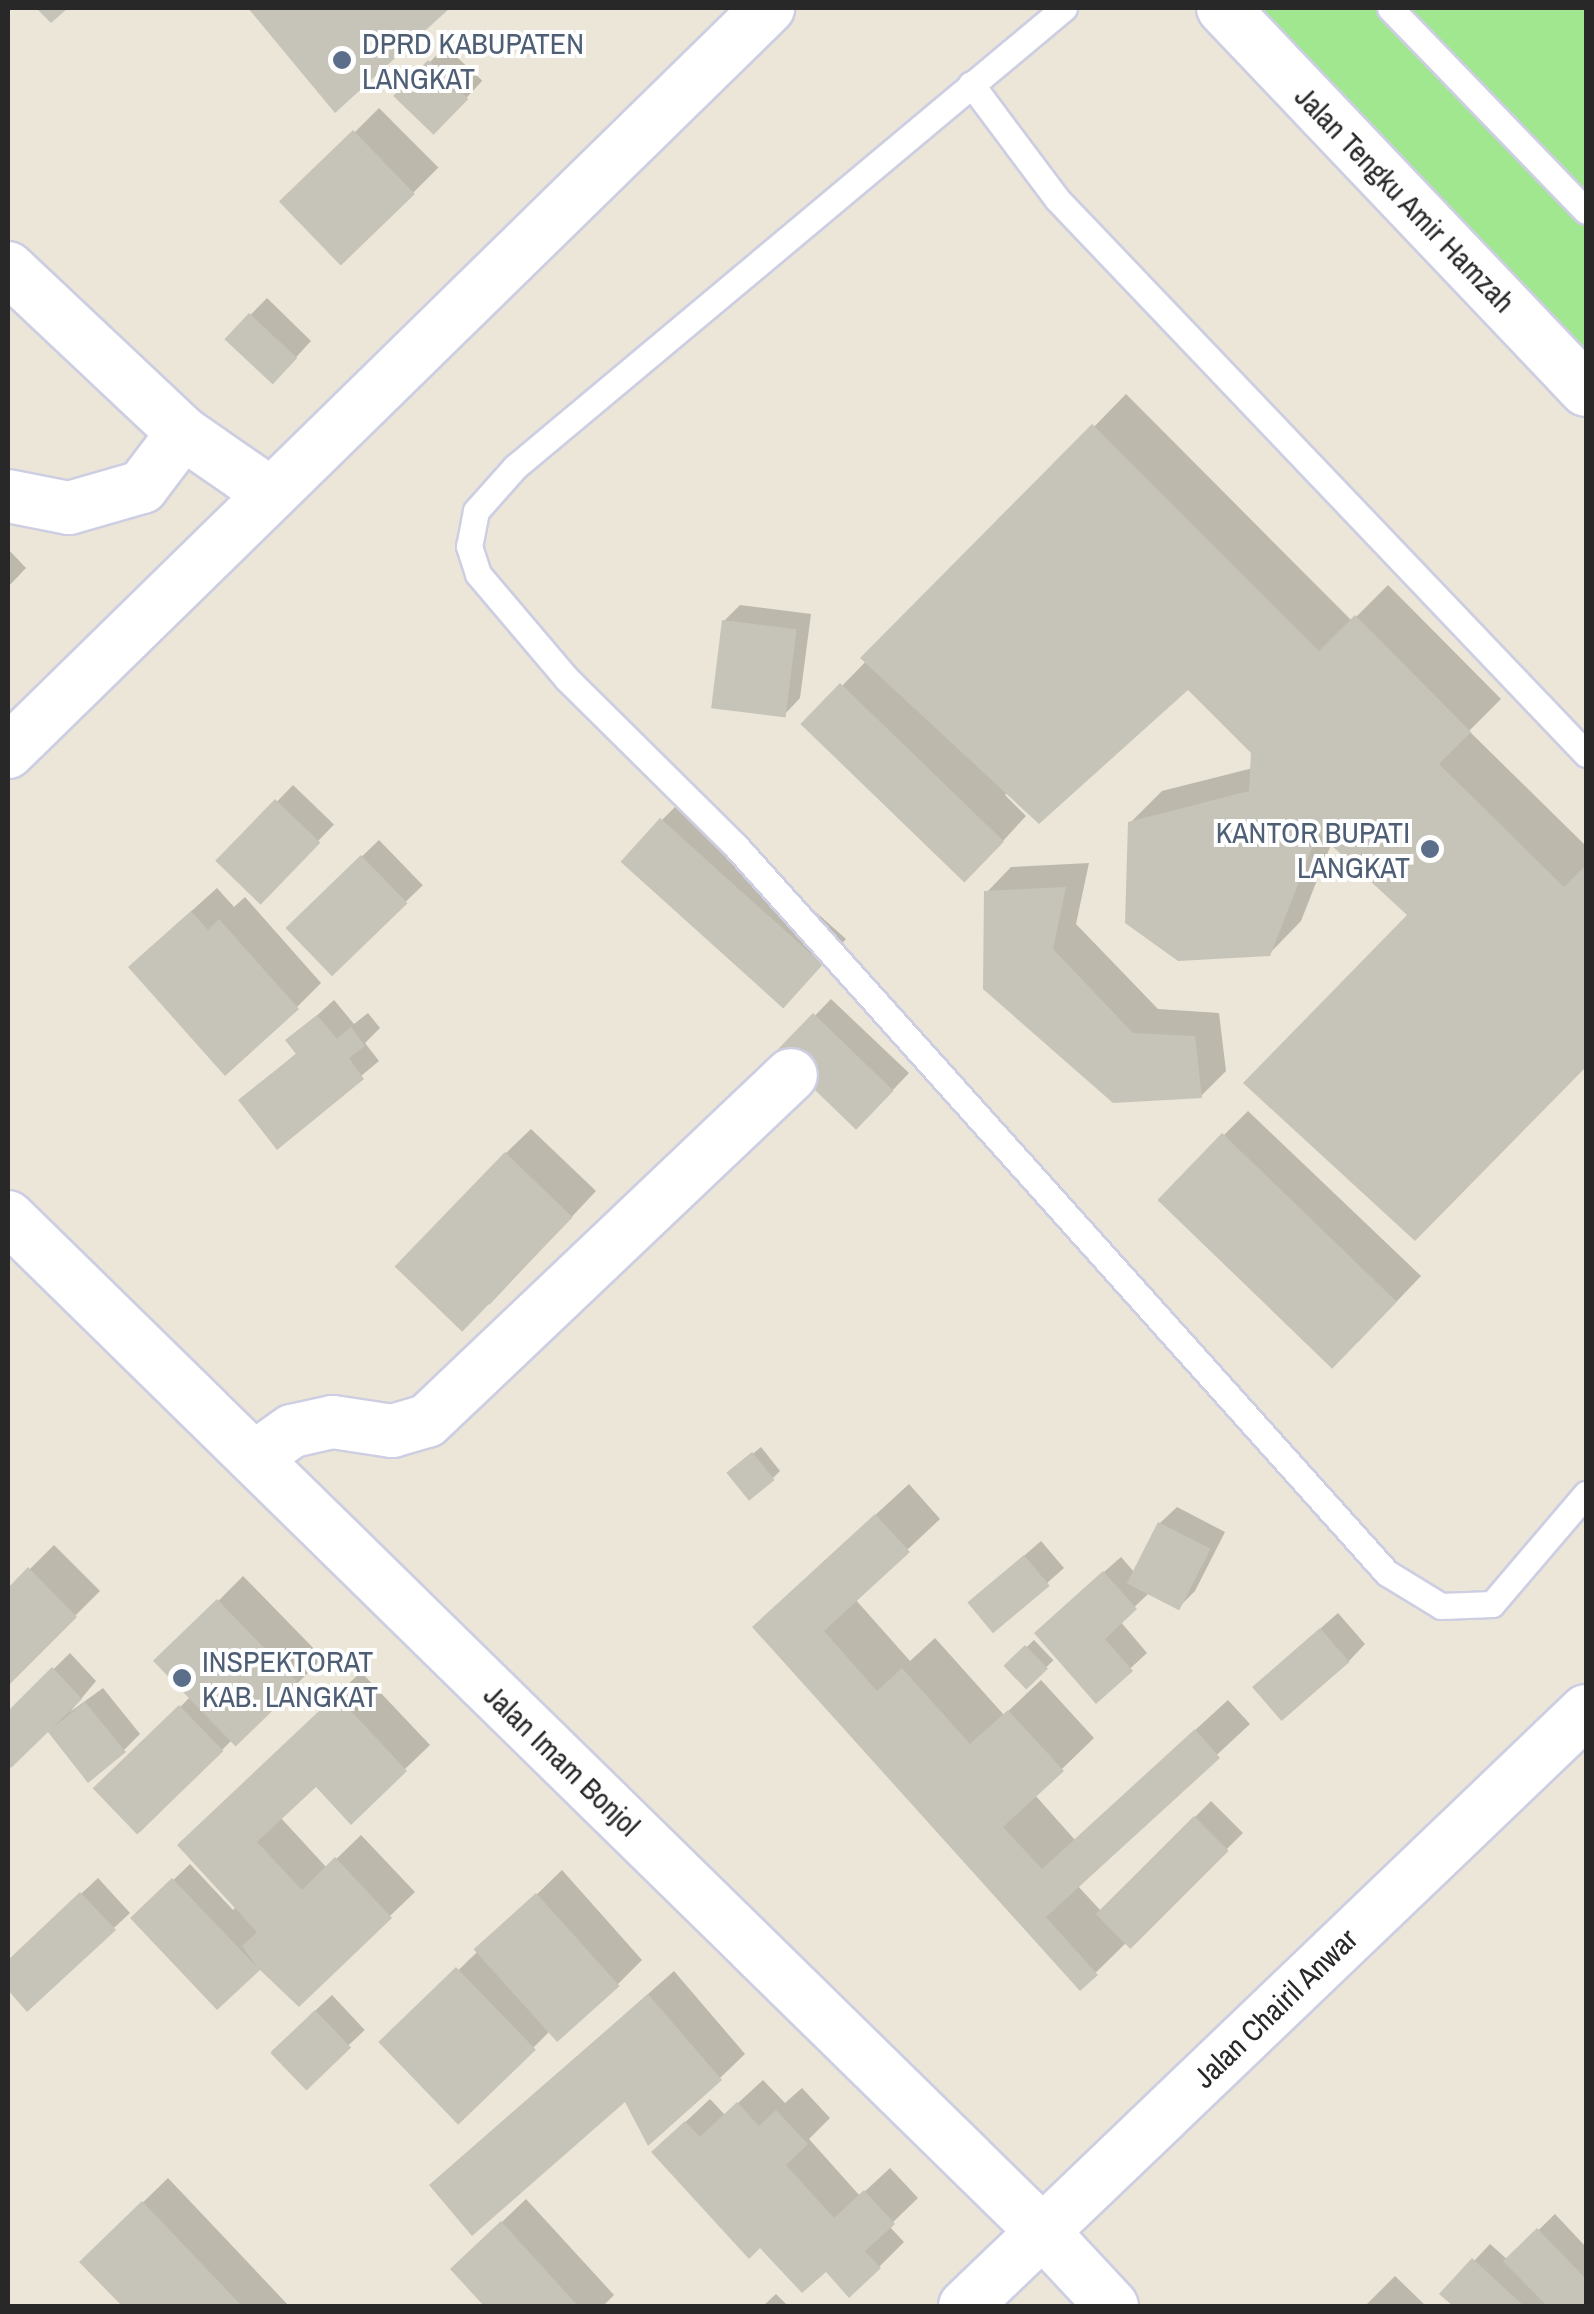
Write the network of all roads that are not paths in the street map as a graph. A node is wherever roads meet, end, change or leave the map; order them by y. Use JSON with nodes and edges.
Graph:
{"nodes":[{"id":1,"x":768,"y":8,"type":"edge"},
{"id":2,"x":1064,"y":8,"type":"edge"},
{"id":3,"x":1223,"y":8,"type":"edge"},
{"id":4,"x":1390,"y":8,"type":"edge"},
{"id":5,"x":971,"y":84,"type":"junction"},
{"id":6,"x":1586,"y":211,"type":"edge"},
{"id":7,"x":8,"y":268,"type":"edge"},
{"id":8,"x":1586,"y":390,"type":"edge"},
{"id":9,"x":184,"y":432,"type":"junction"},
{"id":10,"x":271,"y":494,"type":"junction"},
{"id":11,"x":8,"y":496,"type":"edge"},
{"id":12,"x":8,"y":752,"type":"edge"},
{"id":13,"x":1586,"y":754,"type":"edge"},
{"id":14,"x":790,"y":1075,"type":"dead end"},
{"id":15,"x":8,"y":1217,"type":"edge"},
{"id":16,"x":254,"y":1458,"type":"junction"},
{"id":17,"x":1586,"y":1494,"type":"edge"},
{"id":18,"x":1586,"y":1711,"type":"edge"},
{"id":19,"x":1043,"y":2232,"type":"junction"},
{"id":20,"x":965,"y":2306,"type":"edge"},
{"id":21,"x":1112,"y":2306,"type":"edge"}],
"edges":[{"from":1,"to":10,"type":"street"},
{"from":2,"to":5,"type":"lane"},
{"from":3,"to":8,"type":"street","name":"Jalan Tengku Amir Hamzah"},
{"from":4,"to":6,"type":"lane"},
{"from":5,"to":13,"type":"lane"},
{"from":5,"to":17,"type":"lane"},
{"from":7,"to":9,"type":"street"},
{"from":9,"to":10,"type":"street"},
{"from":9,"to":11,"type":"street"},
{"from":10,"to":12,"type":"street"},
{"from":14,"to":16,"type":"street"},
{"from":15,"to":16,"type":"street","name":"Jalan Imam Bonjol"},
{"from":16,"to":19,"type":"street","name":"Jalan Imam Bonjol"},
{"from":18,"to":19,"type":"street","name":"Jalan Chairil Anwar"},
{"from":19,"to":20,"type":"street","name":"Jalan Chairil Anwar"},
{"from":19,"to":21,"type":"street","name":"Jalan Imam Bonjol"}]}
